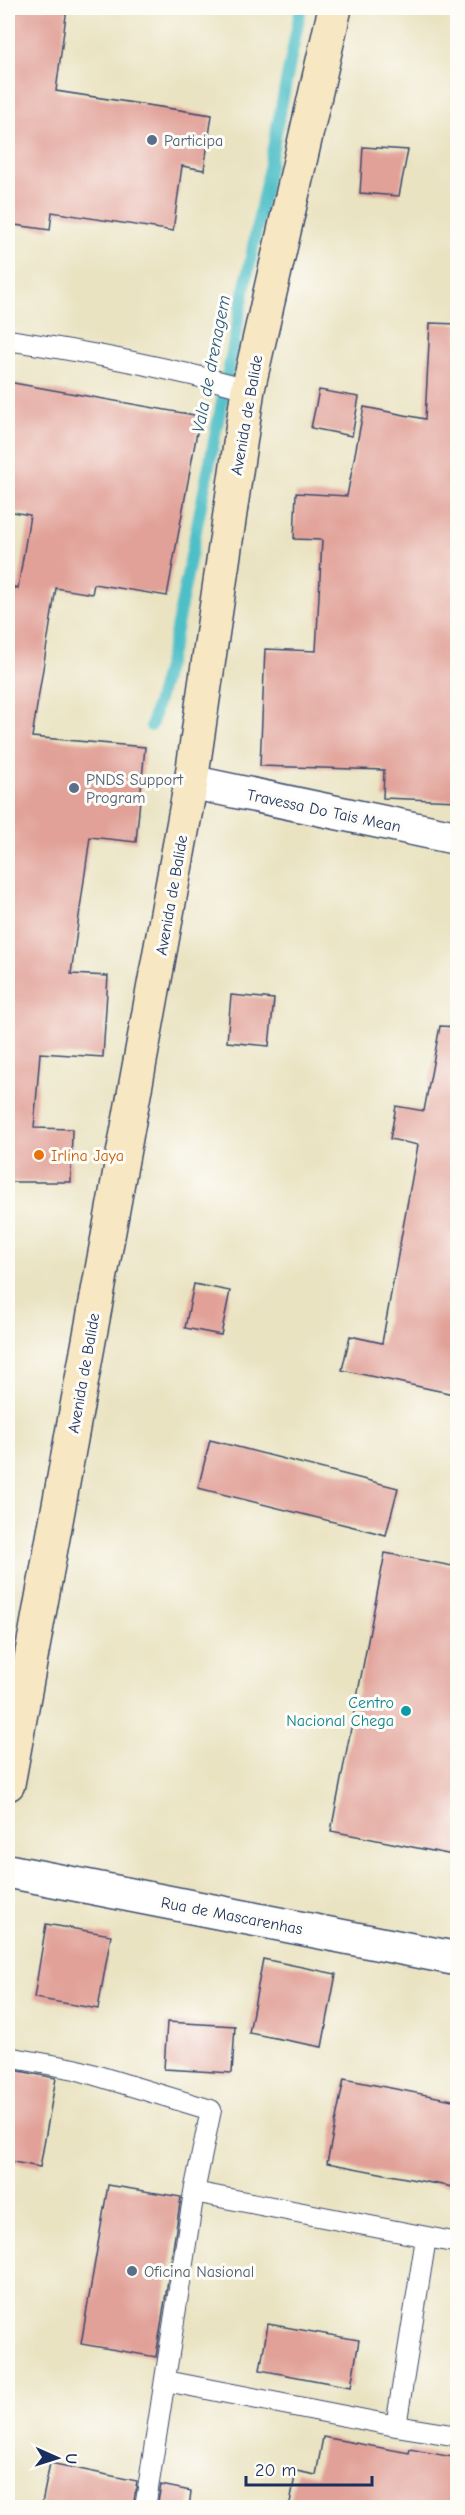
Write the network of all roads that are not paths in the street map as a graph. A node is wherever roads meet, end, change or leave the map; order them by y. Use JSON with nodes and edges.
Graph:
{"nodes":[{"id":1,"x":335,"y":8,"type":"edge"},
{"id":2,"x":8,"y":340,"type":"edge"},
{"id":3,"x":238,"y":387,"type":"junction"},
{"id":4,"x":191,"y":782,"type":"junction"},
{"id":5,"x":458,"y":838,"type":"edge"},
{"id":6,"x":8,"y":1784,"type":"edge"},
{"id":7,"x":8,"y":1871,"type":"edge"},
{"id":8,"x":458,"y":1959,"type":"edge"},
{"id":9,"x":8,"y":2057,"type":"edge"},
{"id":10,"x":194,"y":2192,"type":"junction"},
{"id":11,"x":426,"y":2238,"type":"junction"},
{"id":12,"x":458,"y":2243,"type":"edge"},
{"id":13,"x":166,"y":2381,"type":"junction"},
{"id":14,"x":396,"y":2426,"type":"junction"},
{"id":15,"x":458,"y":2436,"type":"edge"},
{"id":16,"x":145,"y":2508,"type":"edge"}],
"edges":[{"from":1,"to":3,"type":"main road","name":"Avenida de Balide"},
{"from":2,"to":3,"type":"lane"},
{"from":3,"to":4,"type":"main road","name":"Avenida de Balide"},
{"from":4,"to":5,"type":"street","name":"Travessa Do Tais Mean"},
{"from":4,"to":6,"type":"main road","name":"Avenida de Balide"},
{"from":7,"to":8,"type":"street","name":"Rua de Mascarenhas"},
{"from":9,"to":10,"type":"lane"},
{"from":10,"to":11,"type":"lane"},
{"from":10,"to":13,"type":"lane"},
{"from":11,"to":12,"type":"lane"},
{"from":11,"to":14,"type":"lane"},
{"from":13,"to":14,"type":"lane"},
{"from":13,"to":16,"type":"lane"},
{"from":14,"to":15,"type":"lane"}]}
